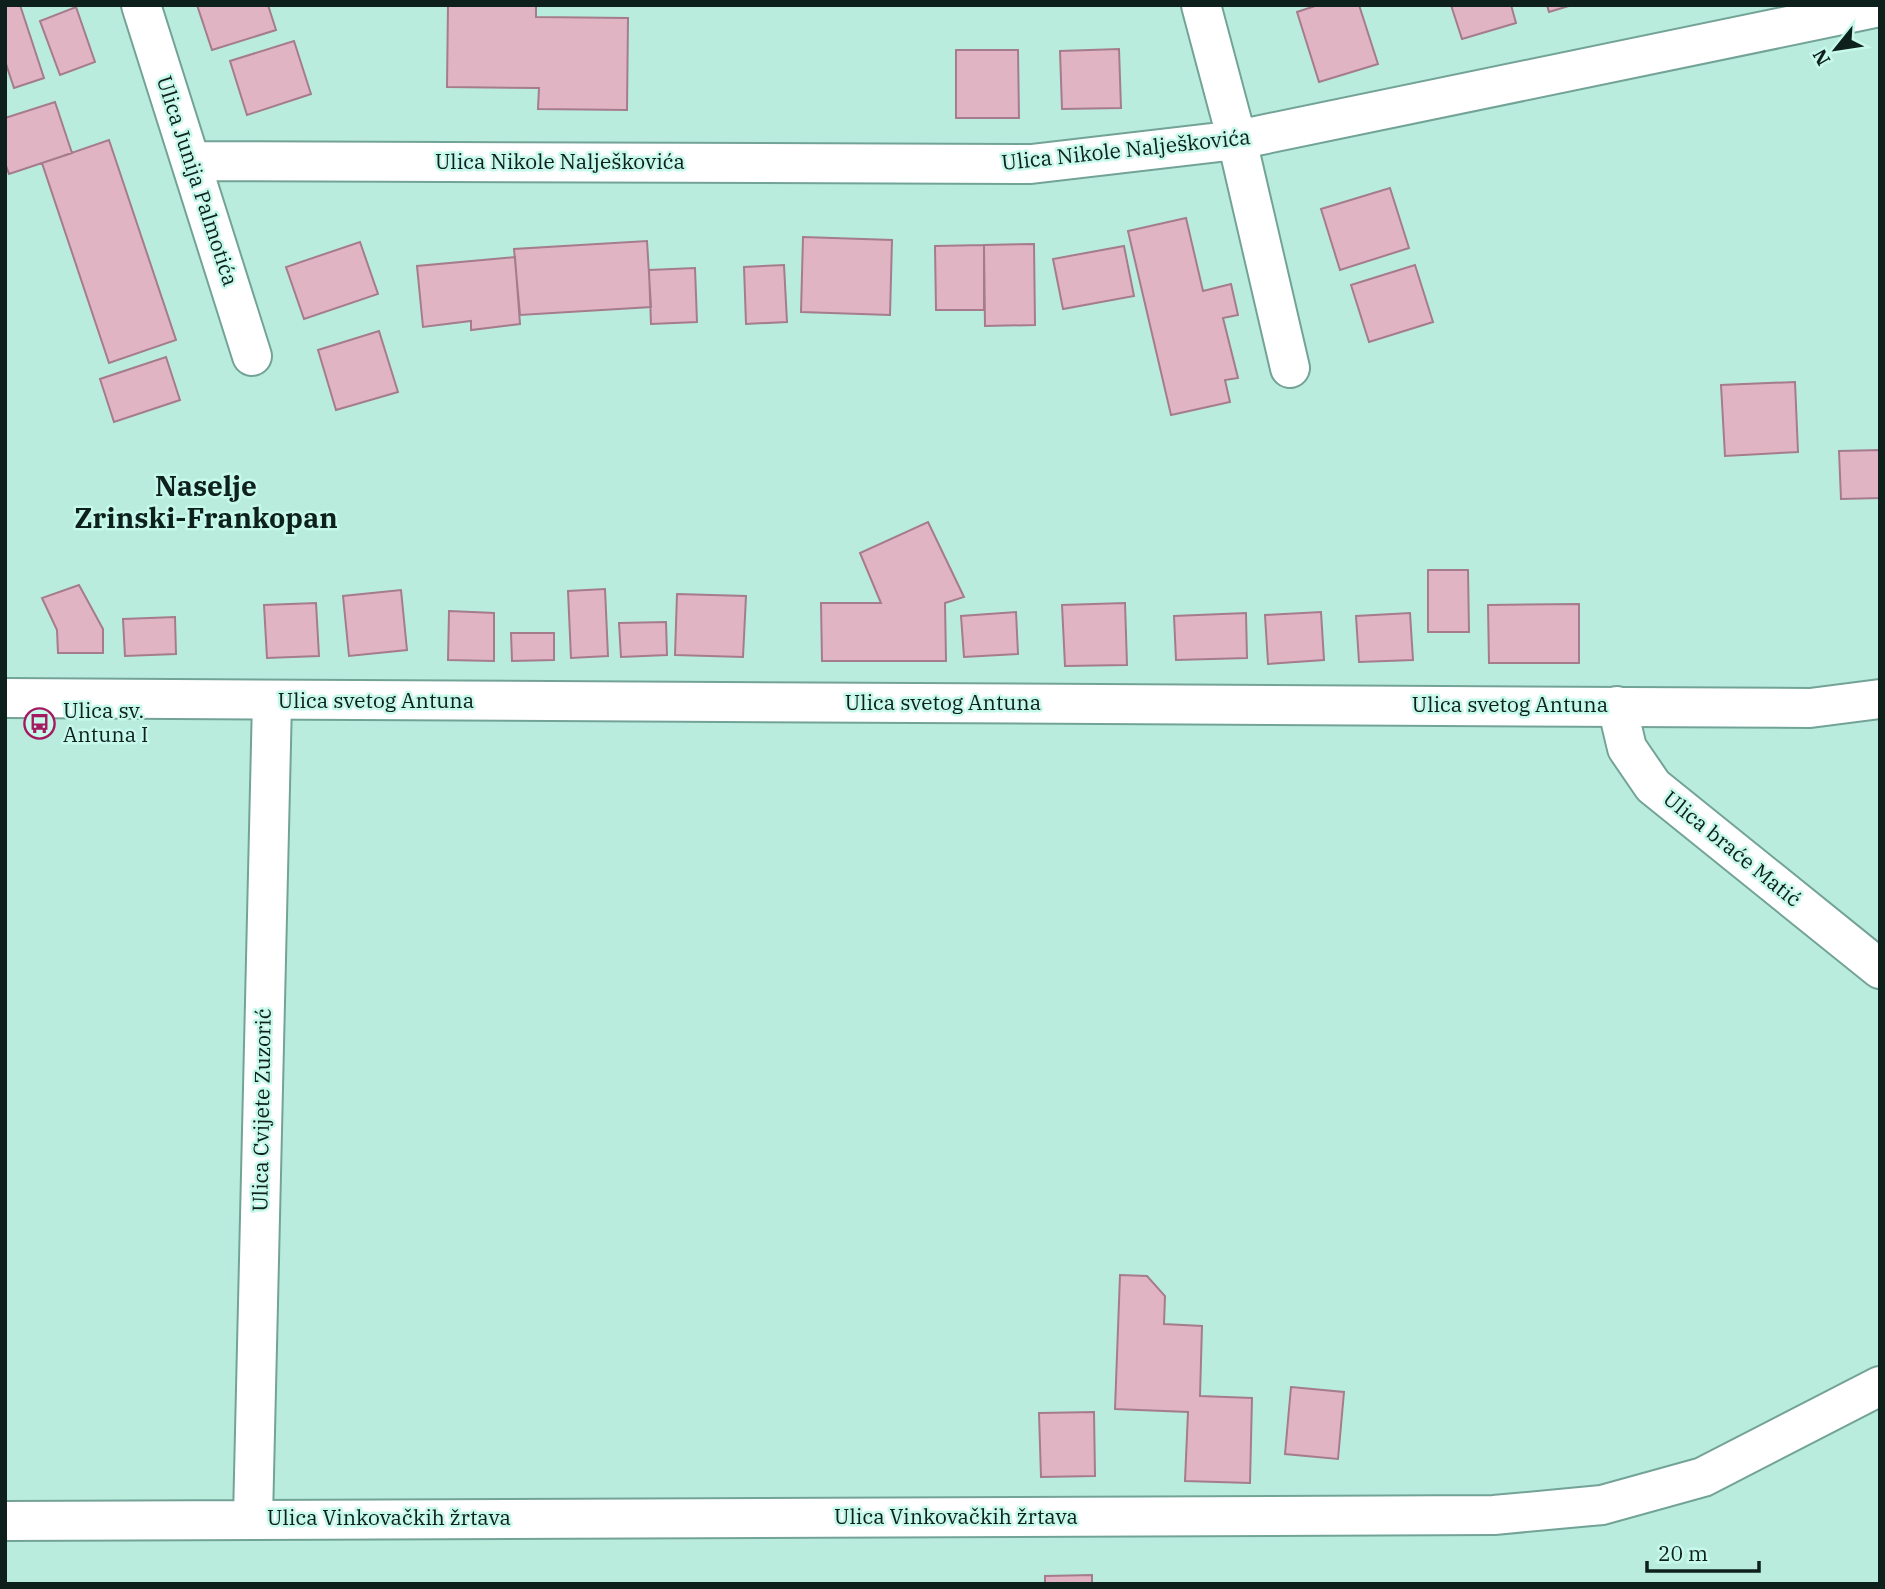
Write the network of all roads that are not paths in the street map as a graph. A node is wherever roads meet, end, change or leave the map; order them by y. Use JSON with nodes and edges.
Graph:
{"nodes":[{"id":1,"x":141,"y":5,"type":"edge"},
{"id":2,"x":1202,"y":5,"type":"edge"},
{"id":3,"x":1880,"y":7,"type":"edge"},
{"id":4,"x":1237,"y":140,"type":"junction"},
{"id":5,"x":191,"y":161,"type":"junction"},
{"id":6,"x":252,"y":356,"type":"dead end"},
{"id":7,"x":1290,"y":368,"type":"dead end"},
{"id":8,"x":5,"y":698,"type":"edge"},
{"id":9,"x":1880,"y":699,"type":"edge"},
{"id":10,"x":272,"y":701,"type":"junction"},
{"id":11,"x":1617,"y":706,"type":"junction"},
{"id":12,"x":1880,"y":969,"type":"edge"},
{"id":13,"x":1880,"y":1386,"type":"edge"},
{"id":14,"x":253,"y":1518,"type":"junction"},
{"id":15,"x":5,"y":1521,"type":"edge"}],
"edges":[{"from":1,"to":5,"type":"street","name":"Ulica Junija Palmotića"},
{"from":2,"to":4,"type":"street"},
{"from":3,"to":4,"type":"street","name":"Ulica Nikole Nalješkovića"},
{"from":4,"to":5,"type":"street","name":"Ulica Nikole Nalješkovića"},
{"from":4,"to":7,"type":"street"},
{"from":5,"to":6,"type":"street","name":"Ulica Junija Palmotića"},
{"from":8,"to":10,"type":"street","name":"Ulica svetog Antuna"},
{"from":9,"to":11,"type":"street","name":"Ulica svetog Antuna"},
{"from":10,"to":11,"type":"street","name":"Ulica svetog Antuna"},
{"from":10,"to":14,"type":"street","name":"Ulica Cvijete Zuzorić"},
{"from":11,"to":12,"type":"street","name":"Ulica braće Matić"},
{"from":13,"to":14,"type":"street","name":"Ulica Vinkovačkih žrtava"},
{"from":14,"to":15,"type":"street","name":"Ulica Vinkovačkih žrtava"}]}
